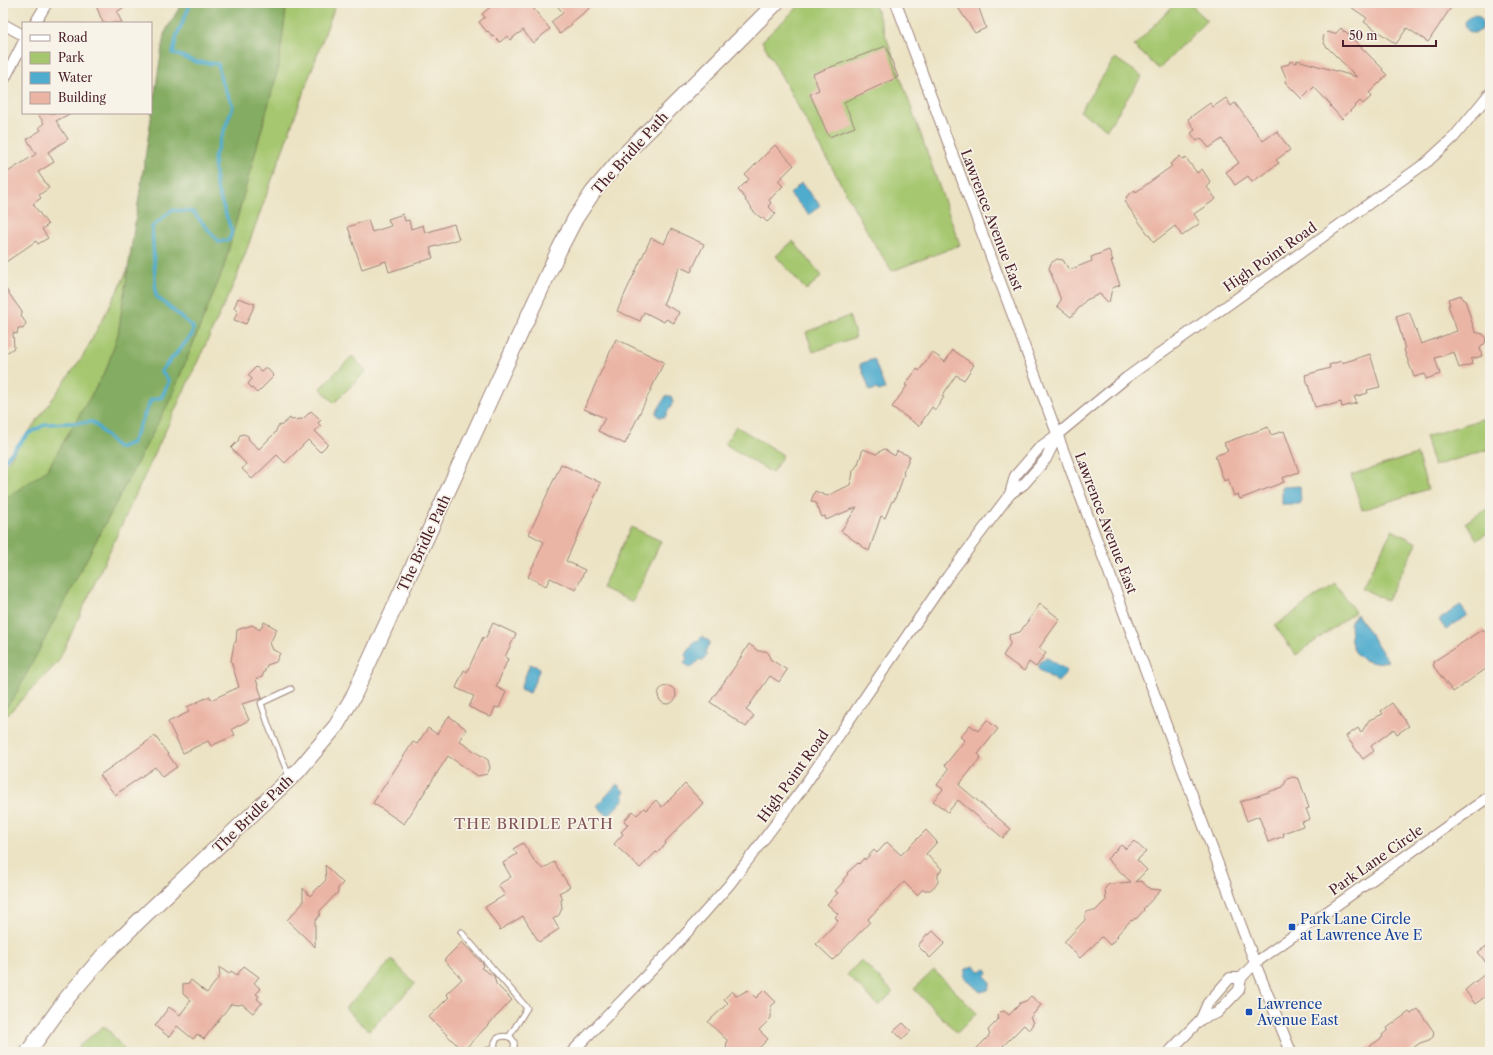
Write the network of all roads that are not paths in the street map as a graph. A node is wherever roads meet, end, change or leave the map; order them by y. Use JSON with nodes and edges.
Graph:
{"nodes":[{"id":1,"x":47,"y":3,"type":"edge"},
{"id":2,"x":776,"y":3,"type":"edge"},
{"id":3,"x":896,"y":3,"type":"edge"},
{"id":4,"x":36,"y":22,"type":"edge"},
{"id":5,"x":3,"y":24,"type":"edge"},
{"id":6,"x":22,"y":34,"type":"edge"},
{"id":7,"x":22,"y":45,"type":"edge"},
{"id":8,"x":3,"y":82,"type":"edge"},
{"id":9,"x":1490,"y":93,"type":"edge"},
{"id":10,"x":1058,"y":434,"type":"junction"},
{"id":11,"x":291,"y":689,"type":"dead end"},
{"id":12,"x":291,"y":778,"type":"junction"},
{"id":13,"x":1490,"y":796,"type":"edge"},
{"id":14,"x":461,"y":932,"type":"dead end"},
{"id":15,"x":1255,"y":963,"type":"junction"},
{"id":16,"x":1241,"y":978,"type":"junction"},
{"id":17,"x":1201,"y":1019,"type":"junction"},
{"id":18,"x":509,"y":1037,"type":"junction"},
{"id":19,"x":496,"y":1050,"type":"edge"},
{"id":20,"x":28,"y":1052,"type":"edge"},
{"id":21,"x":481,"y":1052,"type":"edge"},
{"id":22,"x":512,"y":1052,"type":"edge"},
{"id":23,"x":572,"y":1052,"type":"edge"},
{"id":24,"x":1169,"y":1052,"type":"edge"},
{"id":25,"x":1291,"y":1052,"type":"edge"}],
"edges":[{"from":1,"to":4,"type":"street"},
{"from":2,"to":12,"type":"street","name":"The Bridle Path"},
{"from":3,"to":10,"type":"street","name":"Lawrence Avenue East"},
{"from":5,"to":6,"type":"street"},
{"from":7,"to":8,"type":"street"},
{"from":9,"to":10,"type":"street","name":"High Point Road"},
{"from":10,"to":15,"type":"street","name":"Lawrence Avenue East"},
{"from":10,"to":23,"type":"street","name":"High Point Road"},
{"from":11,"to":12,"type":"lane"},
{"from":12,"to":20,"type":"street","name":"The Bridle Path"},
{"from":13,"to":15,"type":"street","name":"Park Lane Circle"},
{"from":14,"to":18,"type":"lane"},
{"from":15,"to":16,"type":"street","name":"Park Lane Circle"},
{"from":15,"to":25,"type":"street","name":"Lawrence Avenue East"},
{"from":16,"to":17,"type":"street","name":"Park Lane Circle"},
{"from":16,"to":17,"type":"street","name":"Park Lane Circle"},
{"from":17,"to":24,"type":"street","name":"Park Lane Circle"},
{"from":18,"to":19,"type":"lane"},
{"from":18,"to":22,"type":"lane"},
{"from":19,"to":21,"type":"lane"}]}
